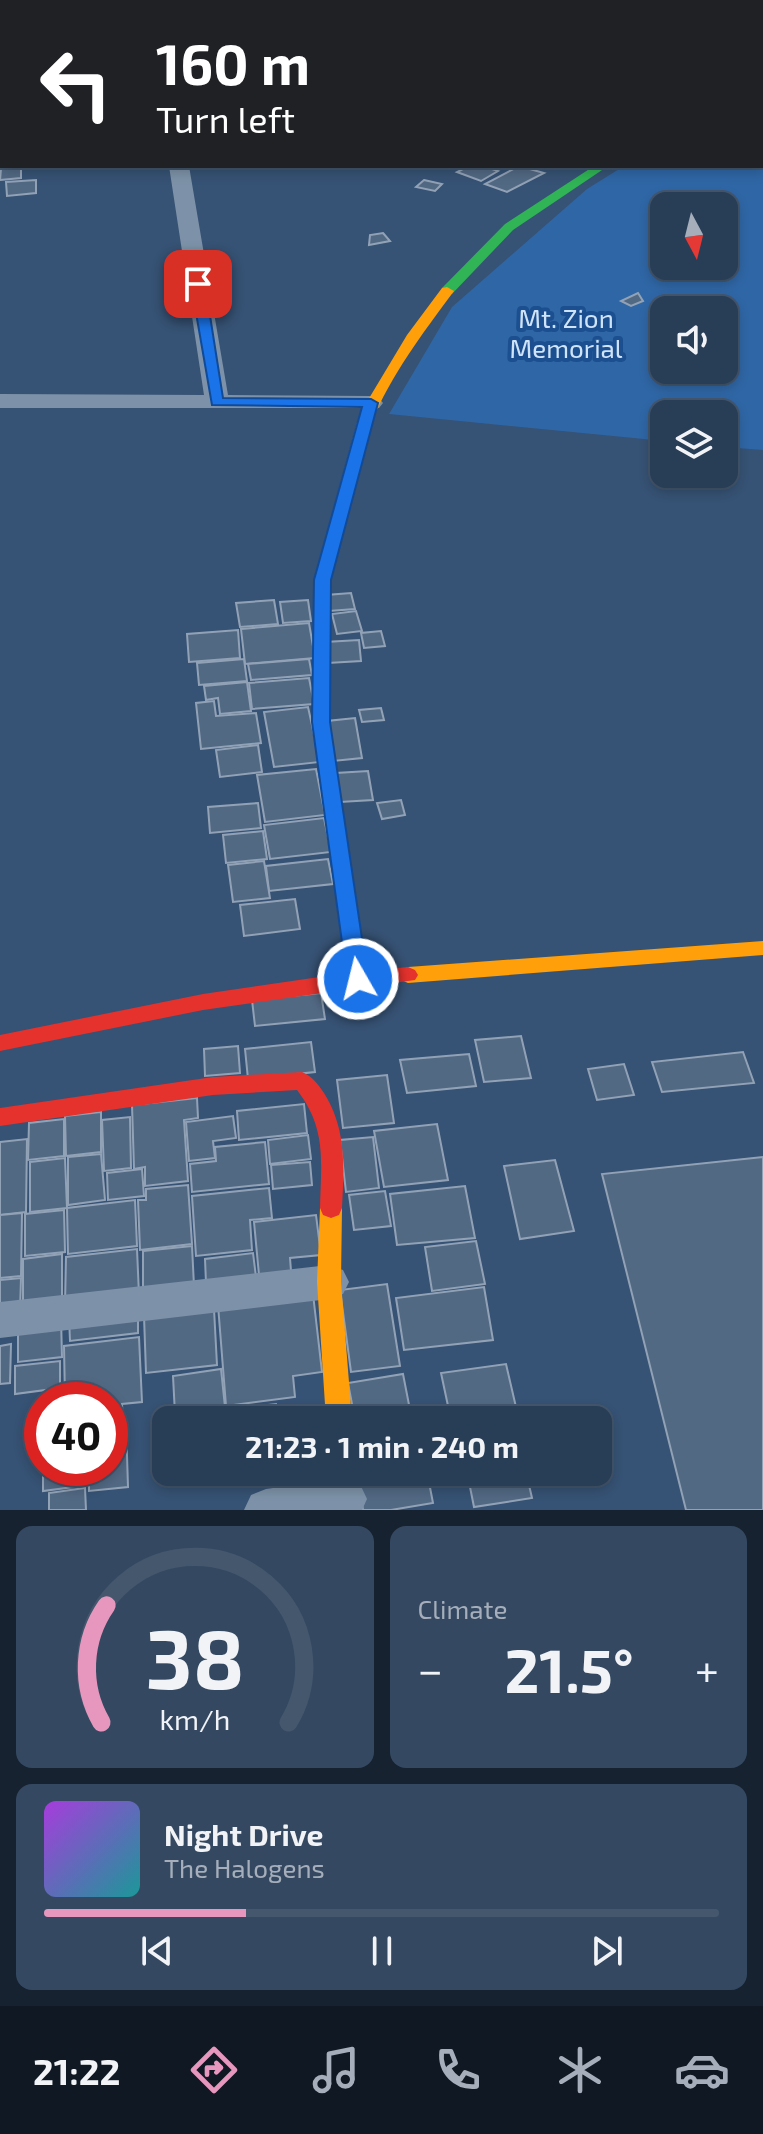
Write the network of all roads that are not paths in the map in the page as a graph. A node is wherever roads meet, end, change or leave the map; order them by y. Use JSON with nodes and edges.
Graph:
{"nodes":[{"id":1,"x":179,"y":168,"type":"edge"},
{"id":2,"x":599,"y":168,"type":"edge"},
{"id":3,"x":0,"y":401,"type":"edge"},
{"id":4,"x":217,"y":402,"type":"junction"},
{"id":5,"x":371,"y":403,"type":"junction"},
{"id":6,"x":763,"y":948,"type":"edge"},
{"id":7,"x":358,"y":979,"type":"junction"},
{"id":8,"x":0,"y":1043,"type":"edge"},
{"id":9,"x":0,"y":1117,"type":"edge"},
{"id":10,"x":329,"y":1282,"type":"junction"},
{"id":11,"x":0,"y":1320,"type":"edge"},
{"id":12,"x":338,"y":1406,"type":"edge"},
{"id":13,"x":345,"y":1494,"type":"edge"},
{"id":14,"x":266,"y":1510,"type":"edge"}],
"edges":[{"from":1,"to":4,"type":"street"},
{"from":2,"to":5,"type":"street"},
{"from":3,"to":4,"type":"street"},
{"from":4,"to":5,"type":"street"},
{"from":5,"to":7,"type":"street"},
{"from":6,"to":7,"type":"street"},
{"from":7,"to":8,"type":"street"},
{"from":9,"to":10,"type":"street"},
{"from":10,"to":11,"type":"street"},
{"from":10,"to":12,"type":"street"},
{"from":13,"to":14,"type":"street"}]}
